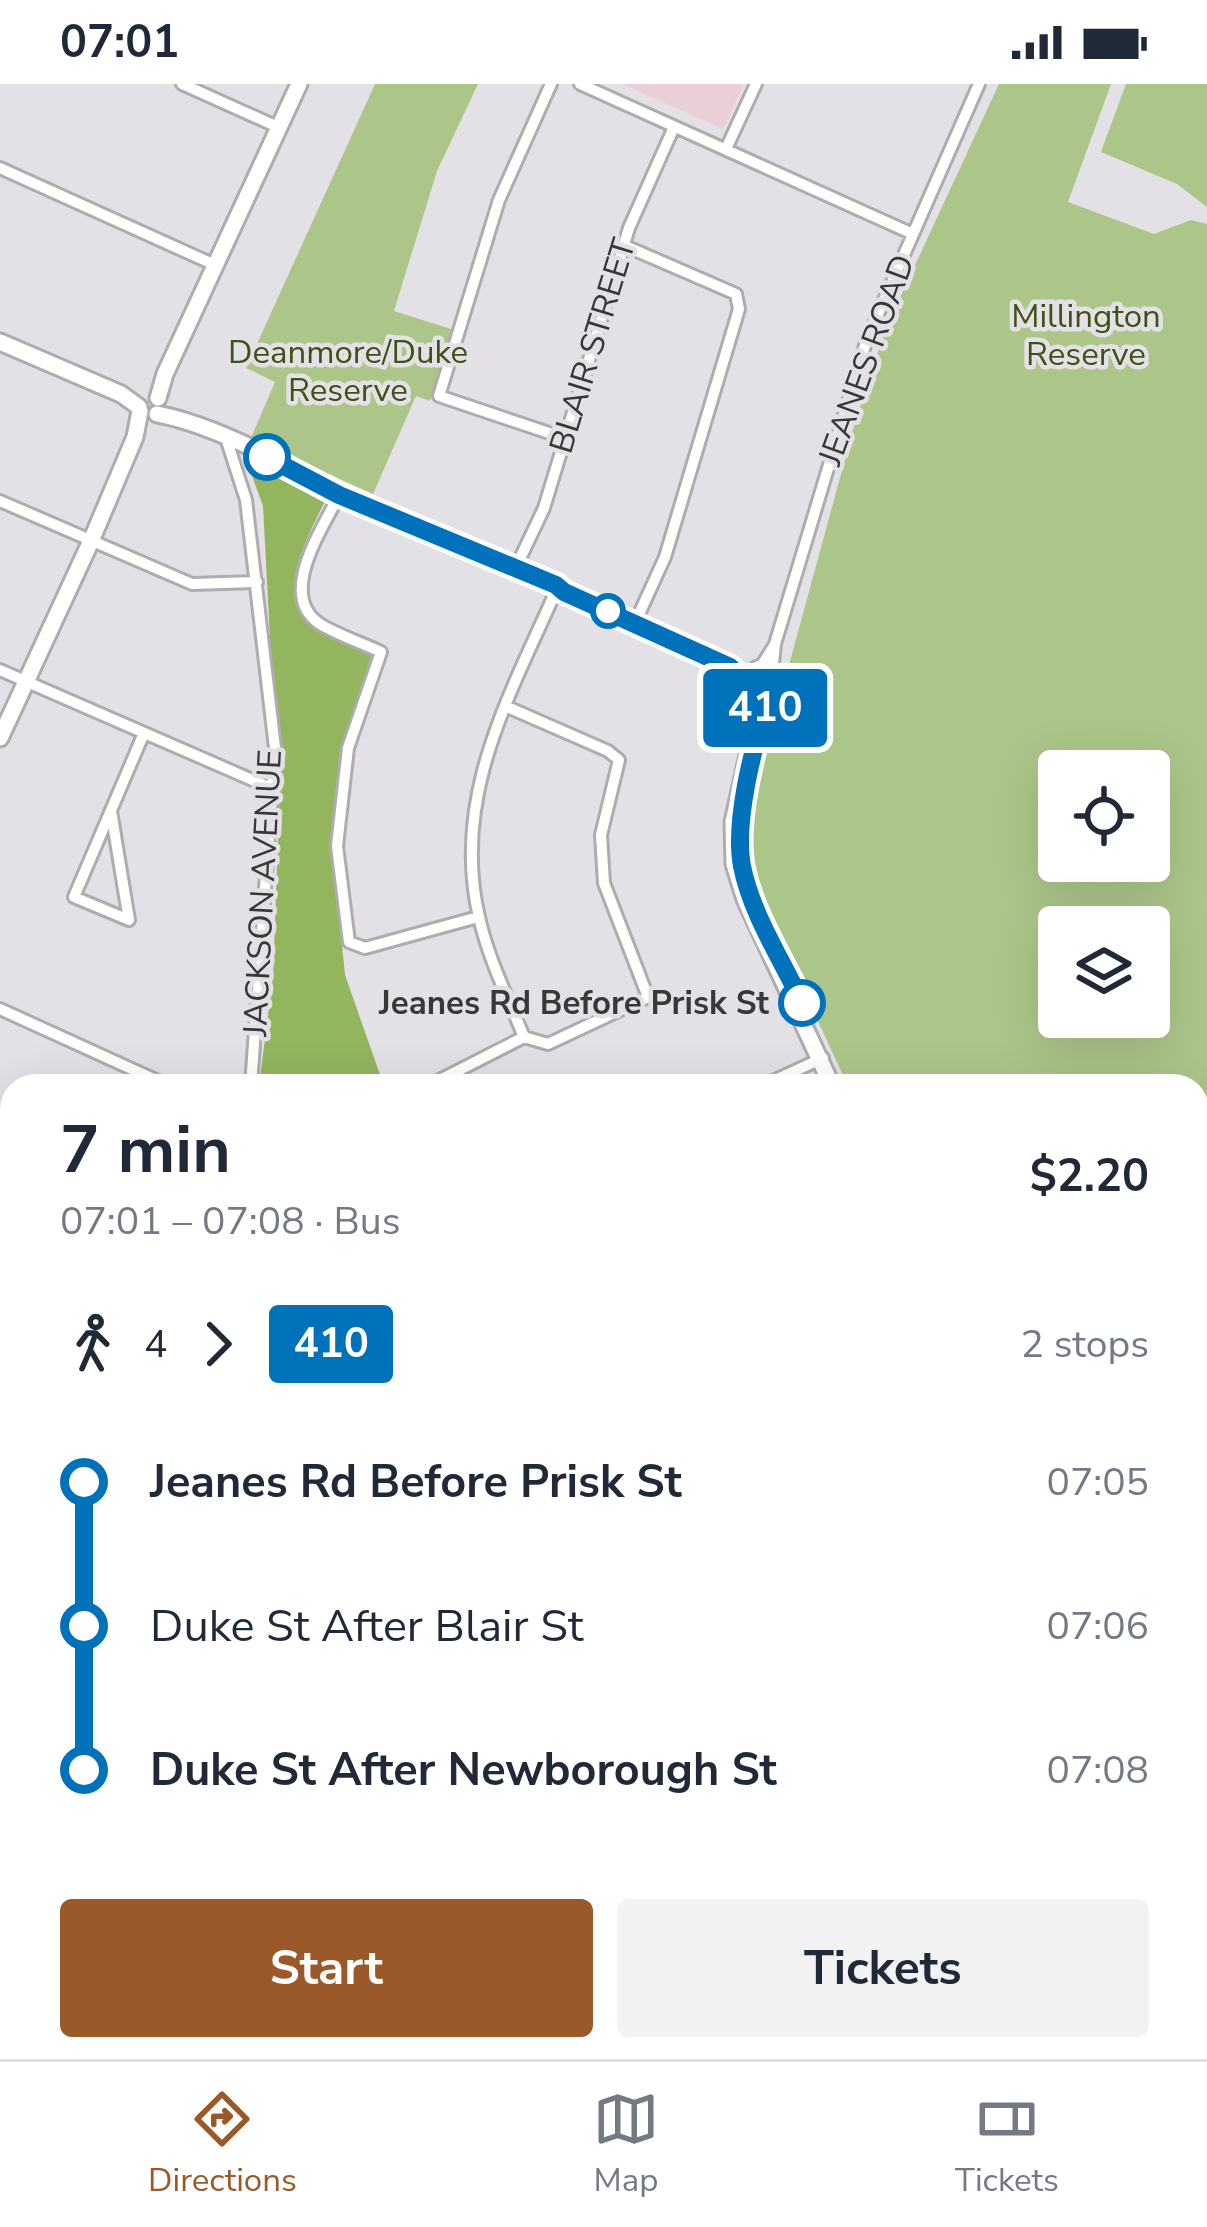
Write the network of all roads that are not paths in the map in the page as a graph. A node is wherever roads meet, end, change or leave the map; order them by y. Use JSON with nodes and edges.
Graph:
{"nodes":[{"id":1,"x":182,"y":84,"type":"edge"},
{"id":2,"x":299,"y":84,"type":"edge"},
{"id":3,"x":551,"y":84,"type":"edge"},
{"id":4,"x":580,"y":84,"type":"edge"},
{"id":5,"x":756,"y":84,"type":"edge"},
{"id":6,"x":979,"y":84,"type":"edge"},
{"id":7,"x":674,"y":127,"type":"junction"},
{"id":8,"x":280,"y":128,"type":"junction"},
{"id":9,"x":726,"y":149,"type":"junction"},
{"id":10,"x":0,"y":168,"type":"edge"},
{"id":11,"x":913,"y":234,"type":"junction"},
{"id":12,"x":623,"y":245,"type":"junction"},
{"id":13,"x":215,"y":265,"type":"junction"},
{"id":14,"x":3,"y":340,"type":"edge"},
{"id":15,"x":150,"y":405,"type":"junction"},
{"id":16,"x":226,"y":438,"type":"junction"},
{"id":17,"x":564,"y":438,"type":"junction"},
{"id":18,"x":339,"y":495,"type":"junction"},
{"id":19,"x":0,"y":501,"type":"edge"},
{"id":20,"x":91,"y":541,"type":"junction"},
{"id":21,"x":510,"y":566,"type":"junction"},
{"id":22,"x":257,"y":582,"type":"junction"},
{"id":23,"x":559,"y":593,"type":"junction"},
{"id":24,"x":635,"y":623,"type":"junction"},
{"id":25,"x":0,"y":670,"type":"edge"},
{"id":26,"x":760,"y":679,"type":"junction"},
{"id":27,"x":26,"y":682,"type":"junction"},
{"id":28,"x":505,"y":706,"type":"junction"},
{"id":29,"x":144,"y":733,"type":"junction"},
{"id":30,"x":0,"y":738,"type":"edge"},
{"id":31,"x":273,"y":789,"type":"junction"},
{"id":32,"x":111,"y":811,"type":"junction"},
{"id":33,"x":478,"y":917,"type":"junction"},
{"id":34,"x":0,"y":1009,"type":"edge"},
{"id":35,"x":524,"y":1037,"type":"junction"},
{"id":36,"x":822,"y":1058,"type":"junction"},
{"id":37,"x":143,"y":1074,"type":"edge"},
{"id":38,"x":251,"y":1074,"type":"edge"},
{"id":39,"x":452,"y":1074,"type":"edge"},
{"id":40,"x":788,"y":1074,"type":"edge"},
{"id":41,"x":829,"y":1074,"type":"edge"}],
"edges":[{"from":1,"to":8,"type":"street"},
{"from":2,"to":8,"type":"main road"},
{"from":3,"to":17,"type":"street"},
{"from":4,"to":7,"type":"street"},
{"from":5,"to":9,"type":"street"},
{"from":6,"to":11,"type":"street","name":"JEANES ROAD"},
{"from":7,"to":9,"type":"street"},
{"from":7,"to":12,"type":"street","name":"BLAIR STREET"},
{"from":8,"to":13,"type":"main road"},
{"from":9,"to":11,"type":"street"},
{"from":10,"to":13,"type":"street"},
{"from":11,"to":26,"type":"street","name":"JEANES ROAD"},
{"from":12,"to":17,"type":"street","name":"BLAIR STREET"},
{"from":12,"to":24,"type":"street"},
{"from":13,"to":15,"type":"main road"},
{"from":14,"to":15,"type":"main road"},
{"from":15,"to":16,"type":"main road"},
{"from":15,"to":20,"type":"main road"},
{"from":16,"to":18,"type":"main road"},
{"from":16,"to":22,"type":"street","name":"JACKSON AVENUE"},
{"from":17,"to":21,"type":"street","name":"BLAIR STREET"},
{"from":18,"to":21,"type":"main road"},
{"from":18,"to":33,"type":"street"},
{"from":19,"to":20,"type":"street"},
{"from":20,"to":22,"type":"street"},
{"from":20,"to":27,"type":"main road"},
{"from":21,"to":23,"type":"main road"},
{"from":22,"to":31,"type":"street","name":"JACKSON AVENUE"},
{"from":23,"to":24,"type":"main road"},
{"from":23,"to":28,"type":"street"},
{"from":24,"to":26,"type":"main road"},
{"from":25,"to":27,"type":"street"},
{"from":26,"to":36,"type":"main road","name":"JEANES ROAD"},
{"from":27,"to":29,"type":"street"},
{"from":27,"to":30,"type":"main road"},
{"from":28,"to":33,"type":"street"},
{"from":28,"to":35,"type":"street"},
{"from":29,"to":31,"type":"street"},
{"from":29,"to":32,"type":"street"},
{"from":31,"to":38,"type":"street","name":"JACKSON AVENUE"},
{"from":32,"to":32,"type":"street"},
{"from":33,"to":35,"type":"street"},
{"from":34,"to":37,"type":"street"},
{"from":35,"to":39,"type":"street"},
{"from":36,"to":40,"type":"street"},
{"from":36,"to":41,"type":"main road","name":"JEANES ROAD"}]}
